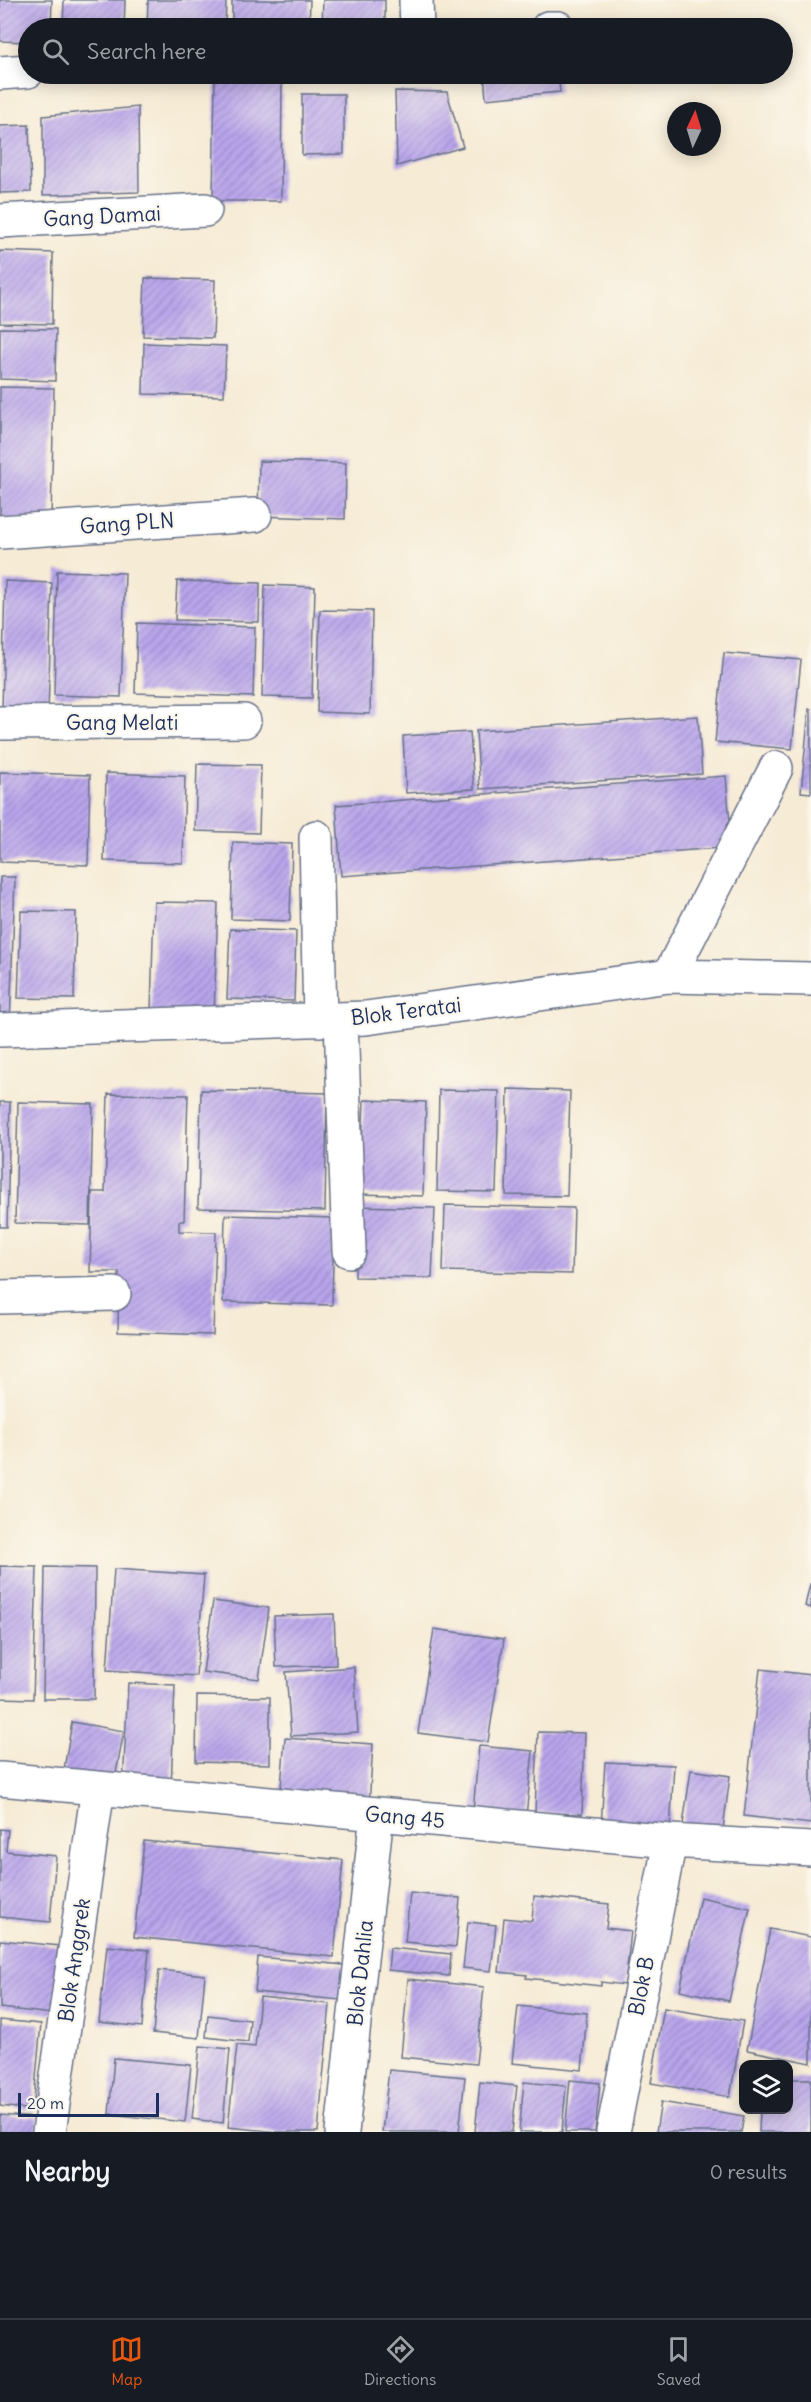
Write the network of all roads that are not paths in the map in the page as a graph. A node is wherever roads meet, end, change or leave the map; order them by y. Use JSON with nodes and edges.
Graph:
{"nodes":[{"id":1,"x":416,"y":0,"type":"edge"},
{"id":2,"x":417,"y":18,"type":"edge"},
{"id":3,"x":18,"y":72,"type":"edge"},
{"id":4,"x":0,"y":73,"type":"edge"},
{"id":5,"x":205,"y":210,"type":"dead end"},
{"id":6,"x":0,"y":221,"type":"edge"},
{"id":7,"x":255,"y":515,"type":"dead end"},
{"id":8,"x":0,"y":532,"type":"edge"},
{"id":9,"x":244,"y":721,"type":"dead end"},
{"id":10,"x":0,"y":723,"type":"edge"},
{"id":11,"x":776,"y":768,"type":"dead end"},
{"id":12,"x":316,"y":837,"type":"dead end"},
{"id":13,"x":669,"y":976,"type":"junction"},
{"id":14,"x":811,"y":979,"type":"edge"},
{"id":15,"x":331,"y":1019,"type":"junction"},
{"id":16,"x":0,"y":1030,"type":"edge"},
{"id":17,"x":349,"y":1251,"type":"dead end"},
{"id":18,"x":114,"y":1294,"type":"dead end"},
{"id":19,"x":0,"y":1297,"type":"edge"},
{"id":20,"x":0,"y":1779,"type":"edge"},
{"id":21,"x":98,"y":1788,"type":"junction"},
{"id":22,"x":377,"y":1814,"type":"junction"},
{"id":23,"x":670,"y":1841,"type":"junction"},
{"id":24,"x":811,"y":1849,"type":"edge"},
{"id":25,"x":50,"y":2132,"type":"edge"},
{"id":26,"x":342,"y":2132,"type":"edge"},
{"id":27,"x":613,"y":2132,"type":"edge"}],
"edges":[{"from":1,"to":2,"type":"street"},
{"from":3,"to":4,"type":"street"},
{"from":5,"to":6,"type":"street","name":"Gang Damai"},
{"from":7,"to":8,"type":"street","name":"Gang PLN"},
{"from":9,"to":10,"type":"street","name":"Gang Melati"},
{"from":11,"to":13,"type":"street"},
{"from":12,"to":15,"type":"street"},
{"from":13,"to":14,"type":"street","name":"Blok Teratai"},
{"from":13,"to":15,"type":"street","name":"Blok Teratai"},
{"from":15,"to":16,"type":"street","name":"Blok Teratai"},
{"from":15,"to":17,"type":"street"},
{"from":18,"to":19,"type":"street"},
{"from":20,"to":21,"type":"street","name":"Gang 45"},
{"from":21,"to":22,"type":"street","name":"Gang 45"},
{"from":21,"to":25,"type":"street","name":"Blok Anggrek"},
{"from":22,"to":23,"type":"street","name":"Gang 45"},
{"from":22,"to":26,"type":"street","name":"Blok Dahlia"},
{"from":23,"to":24,"type":"street","name":"Gang 45"},
{"from":23,"to":27,"type":"street","name":"Blok B"}]}
